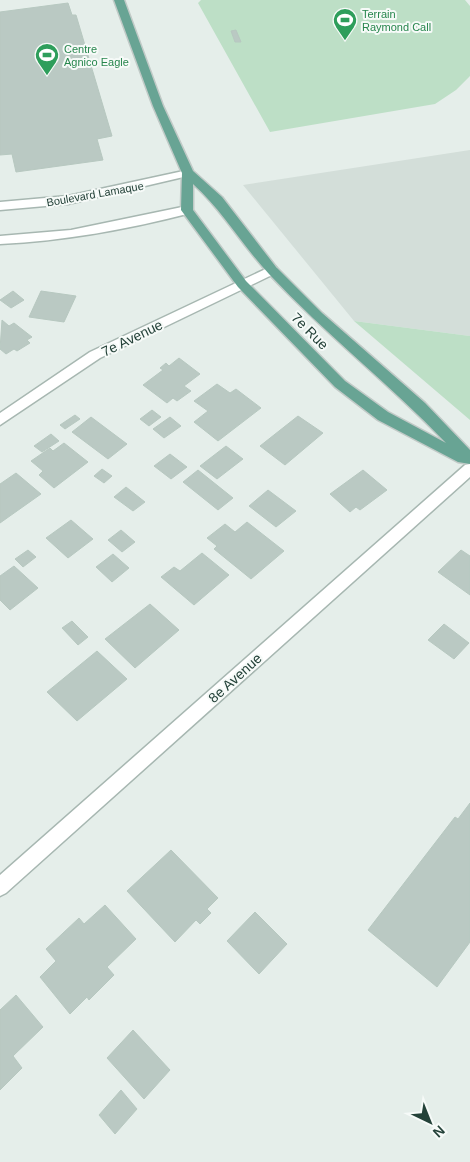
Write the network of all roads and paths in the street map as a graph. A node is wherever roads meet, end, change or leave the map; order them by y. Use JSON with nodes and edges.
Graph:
{"nodes":[{"id":1,"x":119,"y":0,"type":"edge"},
{"id":2,"x":188,"y":173,"type":"junction"},
{"id":3,"x":0,"y":206,"type":"edge"},
{"id":4,"x":187,"y":210,"type":"junction"},
{"id":5,"x":0,"y":240,"type":"edge"},
{"id":6,"x":272,"y":270,"type":"junction"},
{"id":7,"x":242,"y":284,"type":"junction"},
{"id":8,"x":0,"y":420,"type":"edge"},
{"id":9,"x":470,"y":461,"type":"edge"},
{"id":10,"x":470,"y":469,"type":"edge"},
{"id":11,"x":0,"y":887,"type":"edge"}],
"edges":[{"from":1,"to":2,"type":"main road","name":"7e Rue"},
{"from":2,"to":3,"type":"street","name":"Boulevard Lamaque"},
{"from":2,"to":4,"type":"main road","name":"7e Rue"},
{"from":2,"to":6,"type":"main road","name":"7e Rue"},
{"from":4,"to":5,"type":"street"},
{"from":4,"to":7,"type":"main road","name":"7e Rue"},
{"from":6,"to":7,"type":"street","name":"7e Avenue"},
{"from":6,"to":9,"type":"main road","name":"7e Rue"},
{"from":7,"to":8,"type":"street","name":"7e Avenue"},
{"from":7,"to":9,"type":"main road","name":"7e Rue"},
{"from":10,"to":11,"type":"street","name":"8e Avenue"}]}
